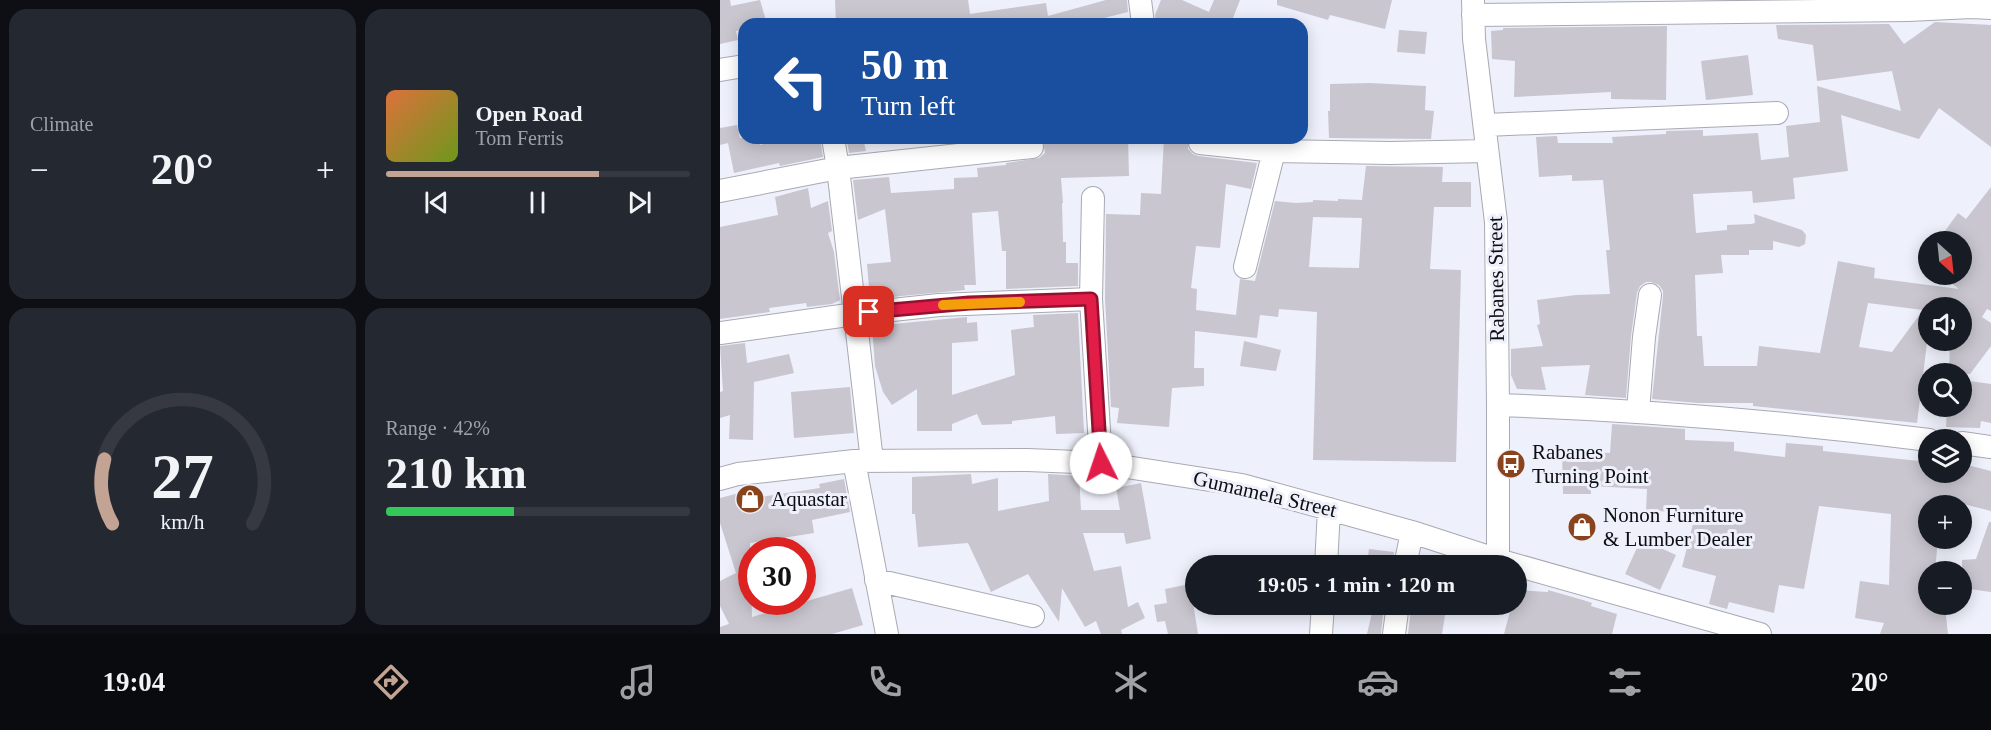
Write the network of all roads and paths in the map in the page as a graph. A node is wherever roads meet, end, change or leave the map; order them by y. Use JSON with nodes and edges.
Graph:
{"nodes":[{"id":1,"x":1140,"y":0,"type":"edge"},
{"id":2,"x":1473,"y":8,"type":"edge"},
{"id":3,"x":1991,"y":8,"type":"edge"},
{"id":4,"x":1142,"y":18,"type":"edge"},
{"id":5,"x":738,"y":67,"type":"edge"},
{"id":6,"x":720,"y":70,"type":"edge"},
{"id":7,"x":1777,"y":113,"type":"dead end"},
{"id":8,"x":1486,"y":125,"type":"junction"},
{"id":9,"x":834,"y":144,"type":"edge"},
{"id":10,"x":1209,"y":144,"type":"edge"},
{"id":11,"x":1032,"y":147,"type":"dead end"},
{"id":12,"x":1274,"y":151,"type":"junction"},
{"id":13,"x":1487,"y":151,"type":"junction"},
{"id":14,"x":838,"y":168,"type":"junction"},
{"id":15,"x":720,"y":191,"type":"edge"},
{"id":16,"x":1093,"y":198,"type":"dead end"},
{"id":17,"x":1245,"y":267,"type":"dead end"},
{"id":18,"x":1650,"y":295,"type":"dead end"},
{"id":19,"x":1091,"y":299,"type":"junction"},
{"id":20,"x":855,"y":314,"type":"junction"},
{"id":21,"x":720,"y":333,"type":"edge"},
{"id":22,"x":1498,"y":405,"type":"junction"},
{"id":23,"x":1638,"y":411,"type":"junction"},
{"id":24,"x":1918,"y":439,"type":"edge"},
{"id":25,"x":1972,"y":444,"type":"edge"},
{"id":26,"x":1991,"y":447,"type":"edge"},
{"id":27,"x":863,"y":461,"type":"junction"},
{"id":28,"x":1101,"y":463,"type":"junction"},
{"id":29,"x":720,"y":478,"type":"edge"},
{"id":30,"x":1329,"y":508,"type":"junction"},
{"id":31,"x":1412,"y":532,"type":"junction"},
{"id":32,"x":1327,"y":555,"type":"edge"},
{"id":33,"x":1407,"y":555,"type":"edge"},
{"id":34,"x":1483,"y":555,"type":"edge"},
{"id":35,"x":1498,"y":555,"type":"edge"},
{"id":36,"x":1527,"y":568,"type":"edge"},
{"id":37,"x":876,"y":580,"type":"junction"},
{"id":38,"x":1322,"y":615,"type":"edge"},
{"id":39,"x":1397,"y":615,"type":"edge"},
{"id":40,"x":1033,"y":616,"type":"dead end"},
{"id":41,"x":887,"y":634,"type":"edge"},
{"id":42,"x":1321,"y":634,"type":"edge"},
{"id":43,"x":1394,"y":634,"type":"edge"},
{"id":44,"x":1760,"y":634,"type":"edge"}],
"edges":[{"from":1,"to":4,"type":"street"},
{"from":2,"to":3,"type":"street"},
{"from":2,"to":8,"type":"street","name":"Rabanes Street"},
{"from":5,"to":6,"type":"street"},
{"from":7,"to":8,"type":"street"},
{"from":8,"to":13,"type":"street","name":"Rabanes Street"},
{"from":9,"to":14,"type":"street"},
{"from":10,"to":12,"type":"street"},
{"from":11,"to":14,"type":"street"},
{"from":12,"to":13,"type":"street"},
{"from":12,"to":17,"type":"street"},
{"from":13,"to":22,"type":"street","name":"Rabanes Street"},
{"from":14,"to":15,"type":"street"},
{"from":14,"to":20,"type":"street"},
{"from":16,"to":19,"type":"street"},
{"from":18,"to":23,"type":"street"},
{"from":19,"to":20,"type":"street"},
{"from":19,"to":28,"type":"street"},
{"from":20,"to":21,"type":"street"},
{"from":20,"to":27,"type":"street"},
{"from":22,"to":23,"type":"street"},
{"from":22,"to":35,"type":"street","name":"Rabanes Street"},
{"from":23,"to":24,"type":"street"},
{"from":25,"to":26,"type":"street"},
{"from":27,"to":28,"type":"street","name":"Gumamela Street"},
{"from":27,"to":29,"type":"street","name":"Gumamela Street"},
{"from":27,"to":37,"type":"street"},
{"from":28,"to":30,"type":"street","name":"Gumamela Street"},
{"from":30,"to":31,"type":"street","name":"Gumamela Street"},
{"from":30,"to":32,"type":"street"},
{"from":31,"to":33,"type":"street"},
{"from":31,"to":34,"type":"street","name":"Gumamela Street"},
{"from":36,"to":44,"type":"street","name":"Gumamela Street"},
{"from":37,"to":40,"type":"street"},
{"from":37,"to":41,"type":"street"},
{"from":38,"to":42,"type":"street"},
{"from":39,"to":43,"type":"street"}]}
